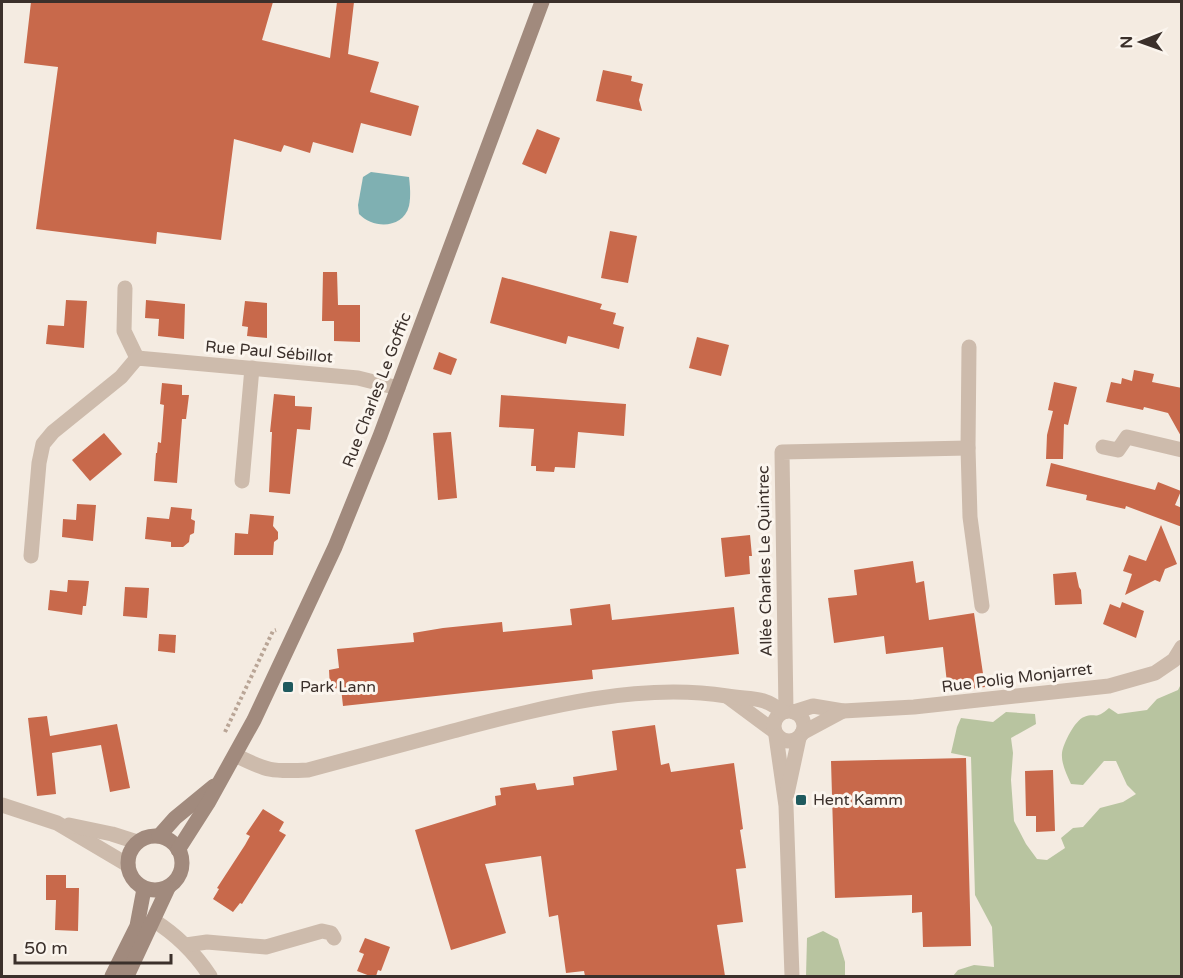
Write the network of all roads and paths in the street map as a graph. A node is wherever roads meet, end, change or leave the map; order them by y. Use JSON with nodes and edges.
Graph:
{"nodes":[{"id":1,"x":542,"y":2,"type":"edge"},
{"id":2,"x":125,"y":288,"type":"dead end"},
{"id":3,"x":969,"y":347,"type":"dead end"},
{"id":4,"x":137,"y":358,"type":"junction"},
{"id":5,"x":252,"y":368,"type":"junction"},
{"id":6,"x":398,"y":388,"type":"junction"},
{"id":7,"x":1103,"y":447,"type":"dead end"},
{"id":8,"x":968,"y":448,"type":"junction"},
{"id":9,"x":1182,"y":450,"type":"edge"},
{"id":10,"x":242,"y":482,"type":"dead end"},
{"id":11,"x":31,"y":556,"type":"dead end"},
{"id":12,"x":982,"y":606,"type":"dead end"},
{"id":13,"x":1182,"y":647,"type":"edge"},
{"id":14,"x":728,"y":697,"type":"junction"},
{"id":15,"x":788,"y":711,"type":"junction"},
{"id":16,"x":843,"y":711,"type":"junction"},
{"id":17,"x":775,"y":733,"type":"junction"},
{"id":18,"x":801,"y":736,"type":"junction"},
{"id":19,"x":235,"y":755,"type":"junction"},
{"id":20,"x":221,"y":780,"type":"junction"},
{"id":21,"x":2,"y":805,"type":"edge"},
{"id":22,"x":786,"y":806,"type":"junction"},
{"id":23,"x":57,"y":823,"type":"junction"},
{"id":24,"x":159,"y":836,"type":"junction"},
{"id":25,"x":137,"y":842,"type":"junction"},
{"id":26,"x":178,"y":850,"type":"junction"},
{"id":27,"x":128,"y":865,"type":"junction"},
{"id":28,"x":168,"y":888,"type":"junction"},
{"id":29,"x":144,"y":889,"type":"junction"},
{"id":30,"x":153,"y":920,"type":"junction"},
{"id":31,"x":334,"y":938,"type":"dead end"},
{"id":32,"x":186,"y":945,"type":"junction"},
{"id":33,"x":112,"y":976,"type":"edge"},
{"id":34,"x":127,"y":976,"type":"edge"},
{"id":35,"x":210,"y":976,"type":"edge"},
{"id":36,"x":792,"y":976,"type":"edge"}],
"edges":[{"from":1,"to":6,"type":"street","name":"Rue Charles Le Goffic"},
{"from":2,"to":4,"type":"street"},
{"from":3,"to":8,"type":"street"},
{"from":4,"to":5,"type":"street","name":"Rue Paul Sébillot"},
{"from":4,"to":11,"type":"street"},
{"from":5,"to":6,"type":"street","name":"Rue Paul Sébillot"},
{"from":5,"to":10,"type":"street"},
{"from":6,"to":19,"type":"street","name":"Rue Charles Le Goffic"},
{"from":7,"to":9,"type":"street"},
{"from":8,"to":12,"type":"street"},
{"from":8,"to":15,"type":"street","name":"Allée Charles Le Quintrec"},
{"from":13,"to":16,"type":"street","name":"Rue Polig Monjarret"},
{"from":14,"to":15,"type":"street"},
{"from":14,"to":17,"type":"street"},
{"from":14,"to":19,"type":"street"},
{"from":15,"to":16,"type":"street","name":"Rue Polig Monjarret"},
{"from":15,"to":17,"type":"street"},
{"from":15,"to":18,"type":"street"},
{"from":16,"to":18,"type":"street","name":"Rue Polig Monjarret"},
{"from":17,"to":18,"type":"street"},
{"from":17,"to":22,"type":"street"},
{"from":18,"to":22,"type":"street"},
{"from":19,"to":20,"type":"street","name":"Rue Charles Le Goffic"},
{"from":20,"to":24,"type":"street","name":"Rue Charles Le Goffic"},
{"from":20,"to":26,"type":"street","name":"Rue Charles Le Goffic"},
{"from":21,"to":23,"type":"street"},
{"from":22,"to":36,"type":"street"},
{"from":23,"to":25,"type":"street"},
{"from":23,"to":27,"type":"street"},
{"from":24,"to":25,"type":"street"},
{"from":24,"to":26,"type":"street"},
{"from":25,"to":27,"type":"street"},
{"from":26,"to":28,"type":"street"},
{"from":27,"to":29,"type":"street"},
{"from":28,"to":29,"type":"street"},
{"from":28,"to":30,"type":"street"},
{"from":29,"to":33,"type":"street"},
{"from":30,"to":32,"type":"street"},
{"from":30,"to":34,"type":"street"},
{"from":31,"to":32,"type":"street"},
{"from":32,"to":35,"type":"street"}]}
